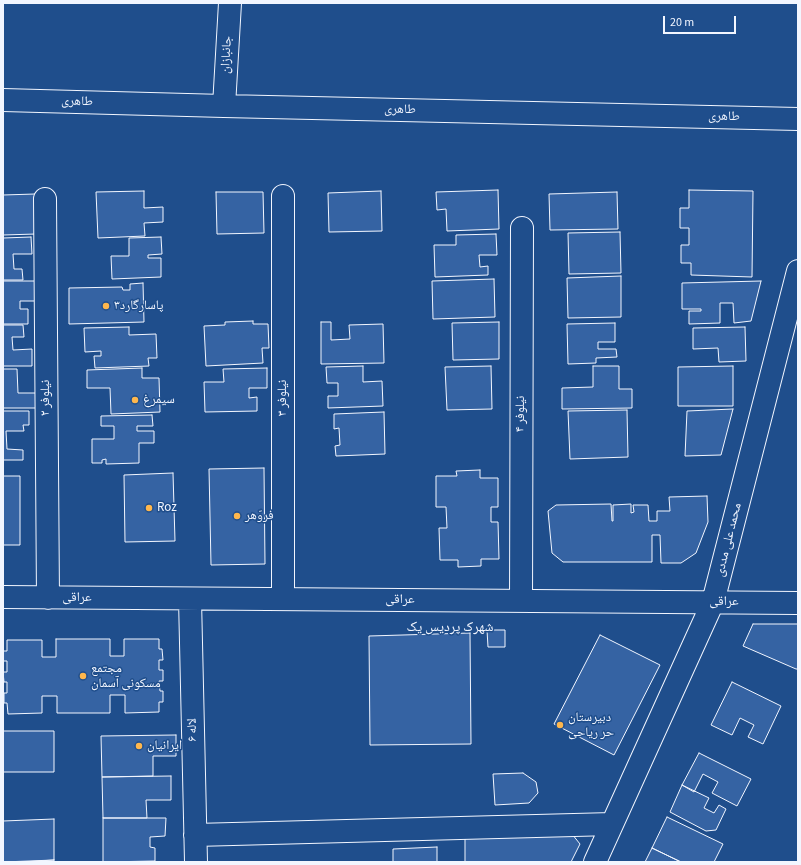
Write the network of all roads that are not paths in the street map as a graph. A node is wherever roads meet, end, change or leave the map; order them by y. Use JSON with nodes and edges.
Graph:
{"nodes":[{"id":1,"x":230,"y":3,"type":"edge"},
{"id":2,"x":3,"y":100,"type":"edge"},
{"id":3,"x":224,"y":106,"type":"junction"},
{"id":4,"x":798,"y":119,"type":"edge"},
{"id":5,"x":283,"y":196,"type":"dead end"},
{"id":6,"x":45,"y":199,"type":"dead end"},
{"id":7,"x":522,"y":228,"type":"dead end"},
{"id":8,"x":798,"y":271,"type":"edge"},
{"id":9,"x":3,"y":597,"type":"edge"},
{"id":10,"x":48,"y":598,"type":"junction"},
{"id":11,"x":190,"y":599,"type":"junction"},
{"id":12,"x":284,"y":599,"type":"junction"},
{"id":13,"x":521,"y":601,"type":"junction"},
{"id":14,"x":713,"y":602,"type":"junction"},
{"id":15,"x":798,"y":603,"type":"edge"},
{"id":16,"x":612,"y":824,"type":"junction"},
{"id":17,"x":195,"y":835,"type":"junction"},
{"id":18,"x":196,"y":862,"type":"edge"},
{"id":19,"x":595,"y":862,"type":"edge"}],
"edges":[{"from":1,"to":3,"type":"street","name":"جانبازان"},
{"from":2,"to":3,"type":"street","name":"طاهری"},
{"from":3,"to":4,"type":"street","name":"طاهری"},
{"from":5,"to":12,"type":"street","name":"نیلوفر ۳"},
{"from":6,"to":10,"type":"street","name":"نیلوفر ۲"},
{"from":7,"to":13,"type":"street","name":"نیلوفر ۴"},
{"from":8,"to":14,"type":"street","name":"محمد علی مددی"},
{"from":9,"to":10,"type":"street","name":"عراقی"},
{"from":10,"to":11,"type":"street","name":"عراقی"},
{"from":11,"to":12,"type":"street","name":"عراقی"},
{"from":11,"to":17,"type":"street","name":"لاله ۶"},
{"from":12,"to":13,"type":"street","name":"عراقی"},
{"from":13,"to":14,"type":"street","name":"عراقی"},
{"from":14,"to":15,"type":"street","name":"عراقی"},
{"from":14,"to":16,"type":"street","name":"محمد علی مددی"},
{"from":16,"to":17,"type":"street"},
{"from":16,"to":19,"type":"street","name":"محمد علی مددی"},
{"from":17,"to":18,"type":"street","name":"لاله ۶"}]}
